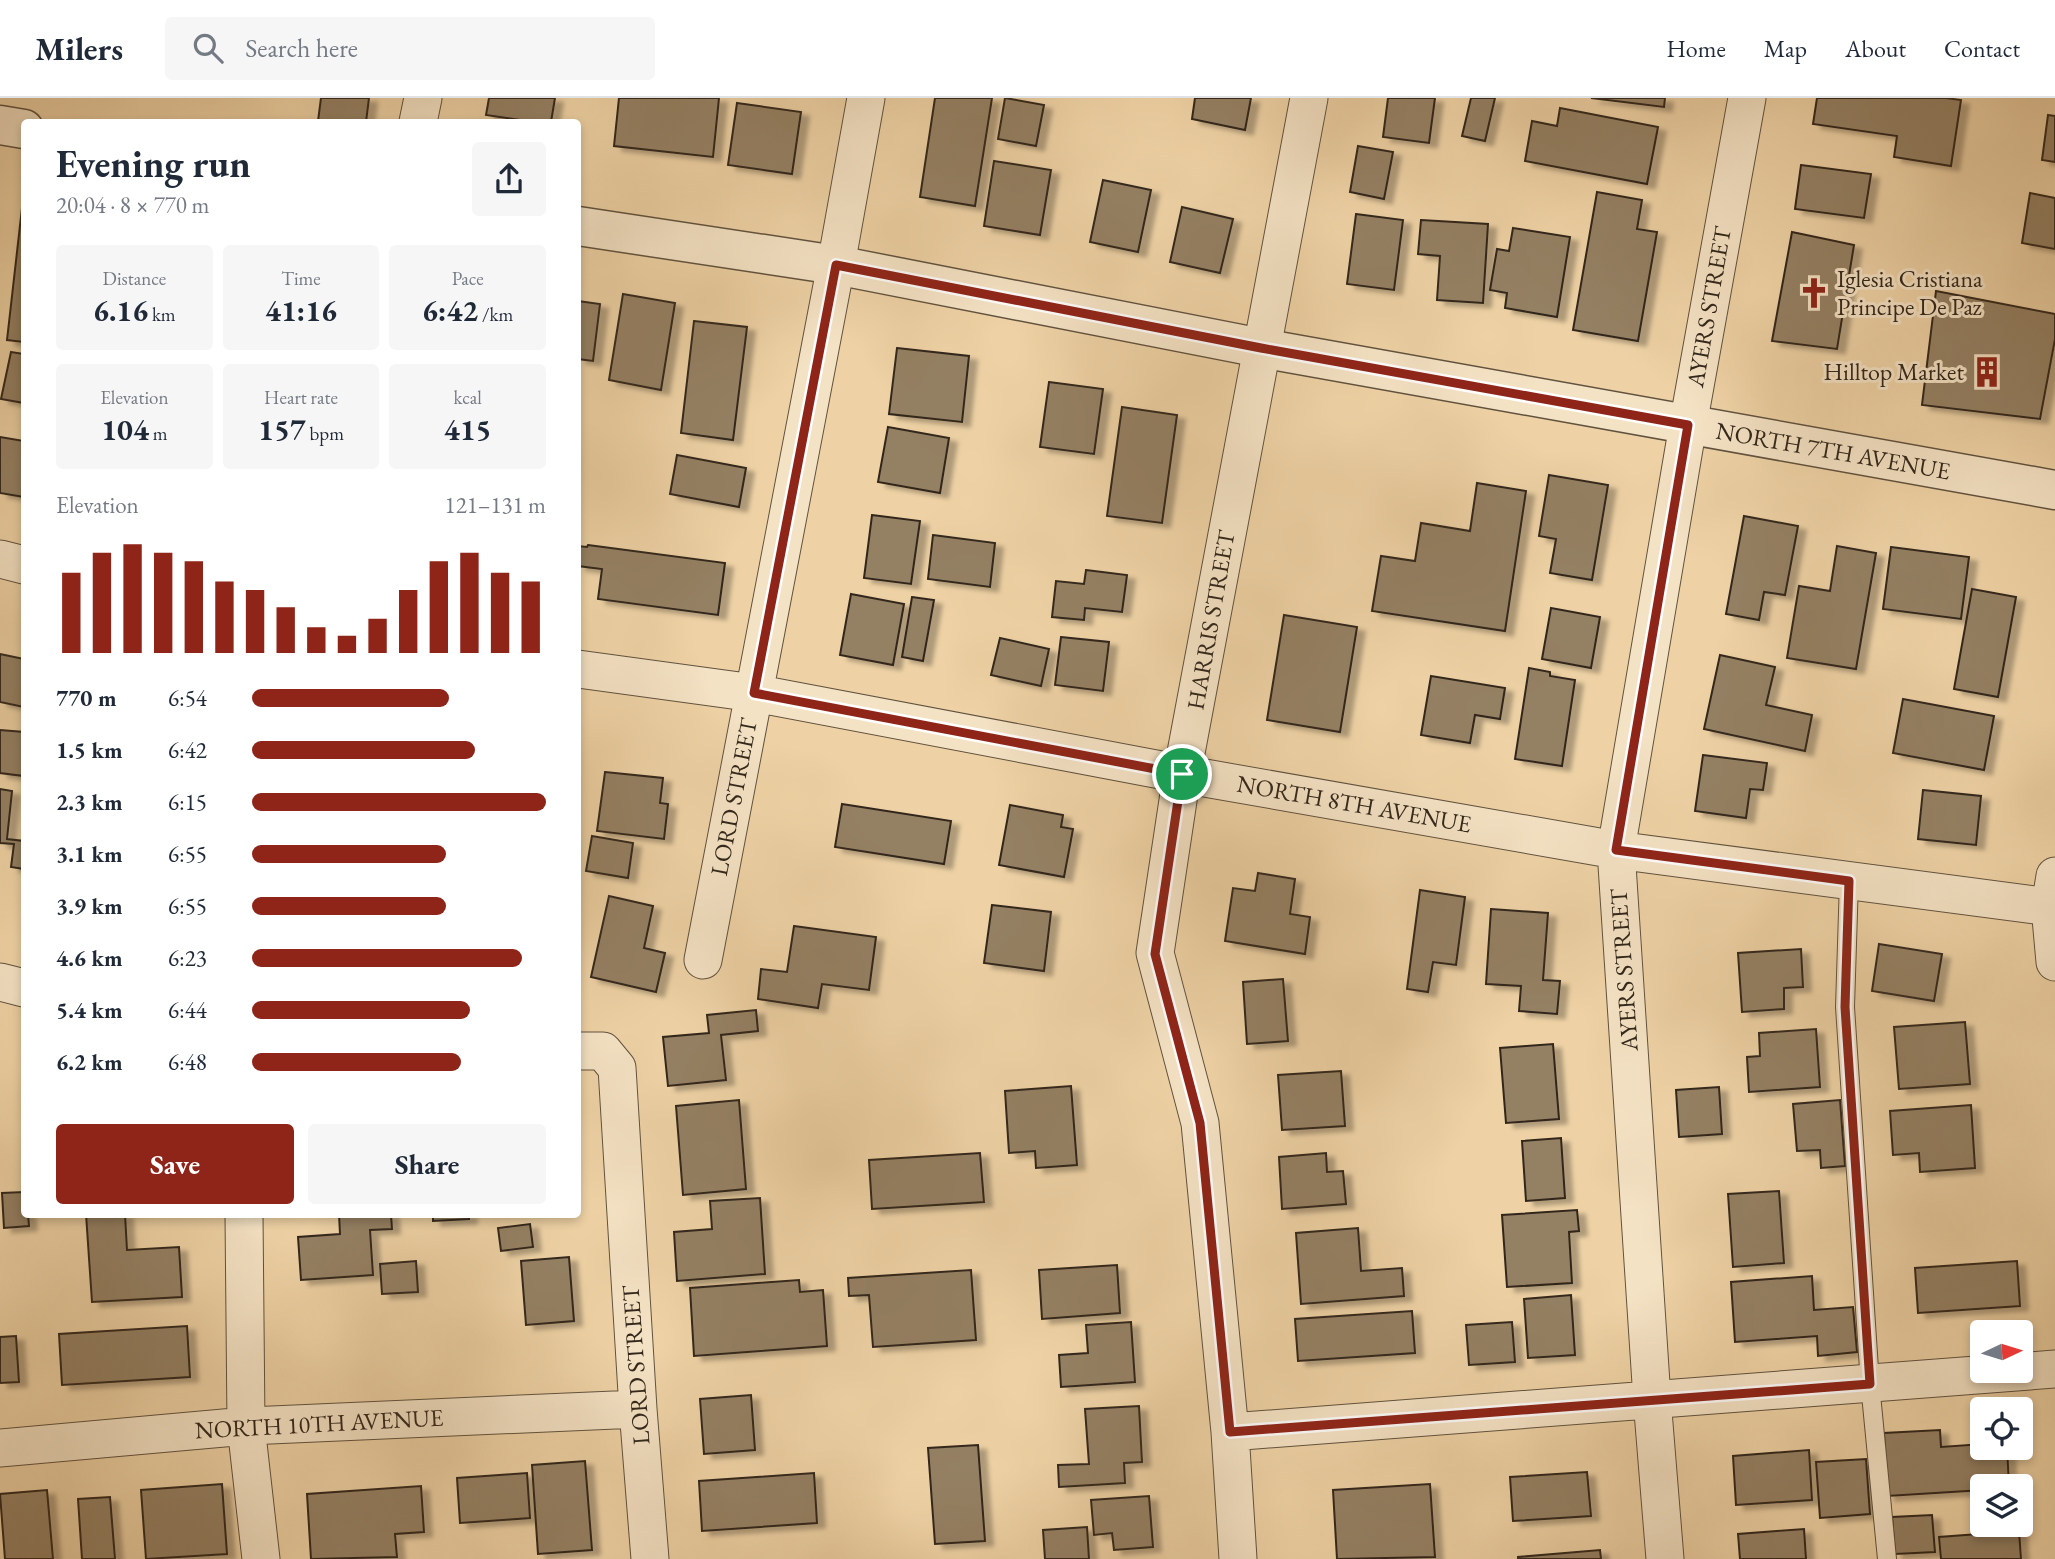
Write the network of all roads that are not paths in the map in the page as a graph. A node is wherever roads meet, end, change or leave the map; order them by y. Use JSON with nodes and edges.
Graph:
{"nodes":[{"id":1,"x":423,"y":98,"type":"edge"},
{"id":2,"x":866,"y":98,"type":"edge"},
{"id":3,"x":1309,"y":98,"type":"edge"},
{"id":4,"x":1747,"y":98,"type":"edge"},
{"id":5,"x":419,"y":119,"type":"edge"},
{"id":6,"x":0,"y":125,"type":"edge"},
{"id":7,"x":21,"y":129,"type":"edge"},
{"id":8,"x":581,"y":226,"type":"edge"},
{"id":9,"x":836,"y":265,"type":"junction"},
{"id":10,"x":1261,"y":348,"type":"junction"},
{"id":11,"x":1688,"y":425,"type":"junction"},
{"id":12,"x":2055,"y":490,"type":"edge"},
{"id":13,"x":0,"y":559,"type":"edge"},
{"id":14,"x":21,"y":564,"type":"edge"},
{"id":15,"x":581,"y":669,"type":"edge"},
{"id":16,"x":754,"y":693,"type":"junction"},
{"id":17,"x":1182,"y":774,"type":"junction"},
{"id":18,"x":1616,"y":850,"type":"junction"},
{"id":19,"x":1849,"y":881,"type":"junction"},
{"id":20,"x":2052,"y":891,"type":"edge"},
{"id":21,"x":703,"y":960,"type":"dead end"},
{"id":22,"x":2055,"y":962,"type":"edge"},
{"id":23,"x":0,"y":982,"type":"edge"},
{"id":24,"x":21,"y":987,"type":"edge"},
{"id":25,"x":590,"y":1051,"type":"edge"},
{"id":26,"x":244,"y":1218,"type":"edge"},
{"id":27,"x":2055,"y":1369,"type":"edge"},
{"id":28,"x":1870,"y":1384,"type":"junction"},
{"id":29,"x":1652,"y":1399,"type":"junction"},
{"id":30,"x":638,"y":1409,"type":"junction"},
{"id":31,"x":246,"y":1426,"type":"junction"},
{"id":32,"x":1230,"y":1432,"type":"junction"},
{"id":33,"x":0,"y":1448,"type":"edge"},
{"id":34,"x":261,"y":1559,"type":"edge"},
{"id":35,"x":650,"y":1559,"type":"edge"},
{"id":36,"x":1238,"y":1559,"type":"edge"},
{"id":37,"x":1665,"y":1559,"type":"edge"},
{"id":38,"x":1887,"y":1559,"type":"edge"}],
"edges":[{"from":1,"to":5,"type":"street"},
{"from":2,"to":9,"type":"street","name":"LORD STREET"},
{"from":3,"to":10,"type":"street","name":"HARRIS STREET"},
{"from":4,"to":11,"type":"street","name":"AYERS STREET"},
{"from":6,"to":7,"type":"street"},
{"from":8,"to":9,"type":"street","name":"NORTH 7TH AVENUE"},
{"from":9,"to":10,"type":"street","name":"NORTH 7TH AVENUE"},
{"from":9,"to":16,"type":"street","name":"LORD STREET"},
{"from":10,"to":11,"type":"street","name":"NORTH 7TH AVENUE"},
{"from":10,"to":17,"type":"street","name":"HARRIS STREET"},
{"from":11,"to":12,"type":"street","name":"NORTH 7TH AVENUE"},
{"from":11,"to":18,"type":"street","name":"AYERS STREET"},
{"from":13,"to":14,"type":"street"},
{"from":15,"to":16,"type":"street","name":"NORTH 8TH AVENUE"},
{"from":16,"to":17,"type":"street","name":"NORTH 8TH AVENUE"},
{"from":16,"to":21,"type":"street","name":"LORD STREET"},
{"from":17,"to":18,"type":"street","name":"NORTH 8TH AVENUE"},
{"from":17,"to":32,"type":"street","name":"HARRIS STREET"},
{"from":18,"to":19,"type":"street","name":"NORTH 8TH AVENUE"},
{"from":18,"to":29,"type":"street","name":"AYERS STREET"},
{"from":19,"to":20,"type":"street","name":"NORTH 8TH AVENUE"},
{"from":19,"to":28,"type":"lane"},
{"from":20,"to":22,"type":"street"},
{"from":23,"to":24,"type":"street"},
{"from":25,"to":30,"type":"street","name":"LORD STREET"},
{"from":26,"to":31,"type":"street"},
{"from":27,"to":28,"type":"street"},
{"from":28,"to":29,"type":"street"},
{"from":28,"to":38,"type":"lane"},
{"from":29,"to":32,"type":"street"},
{"from":29,"to":37,"type":"street","name":"AYERS STREET"},
{"from":30,"to":31,"type":"street","name":"NORTH 10TH AVENUE"},
{"from":30,"to":35,"type":"street","name":"LORD STREET"},
{"from":31,"to":33,"type":"street","name":"NORTH 10TH AVENUE"},
{"from":31,"to":34,"type":"street"},
{"from":32,"to":36,"type":"street","name":"HARRIS STREET"}]}
